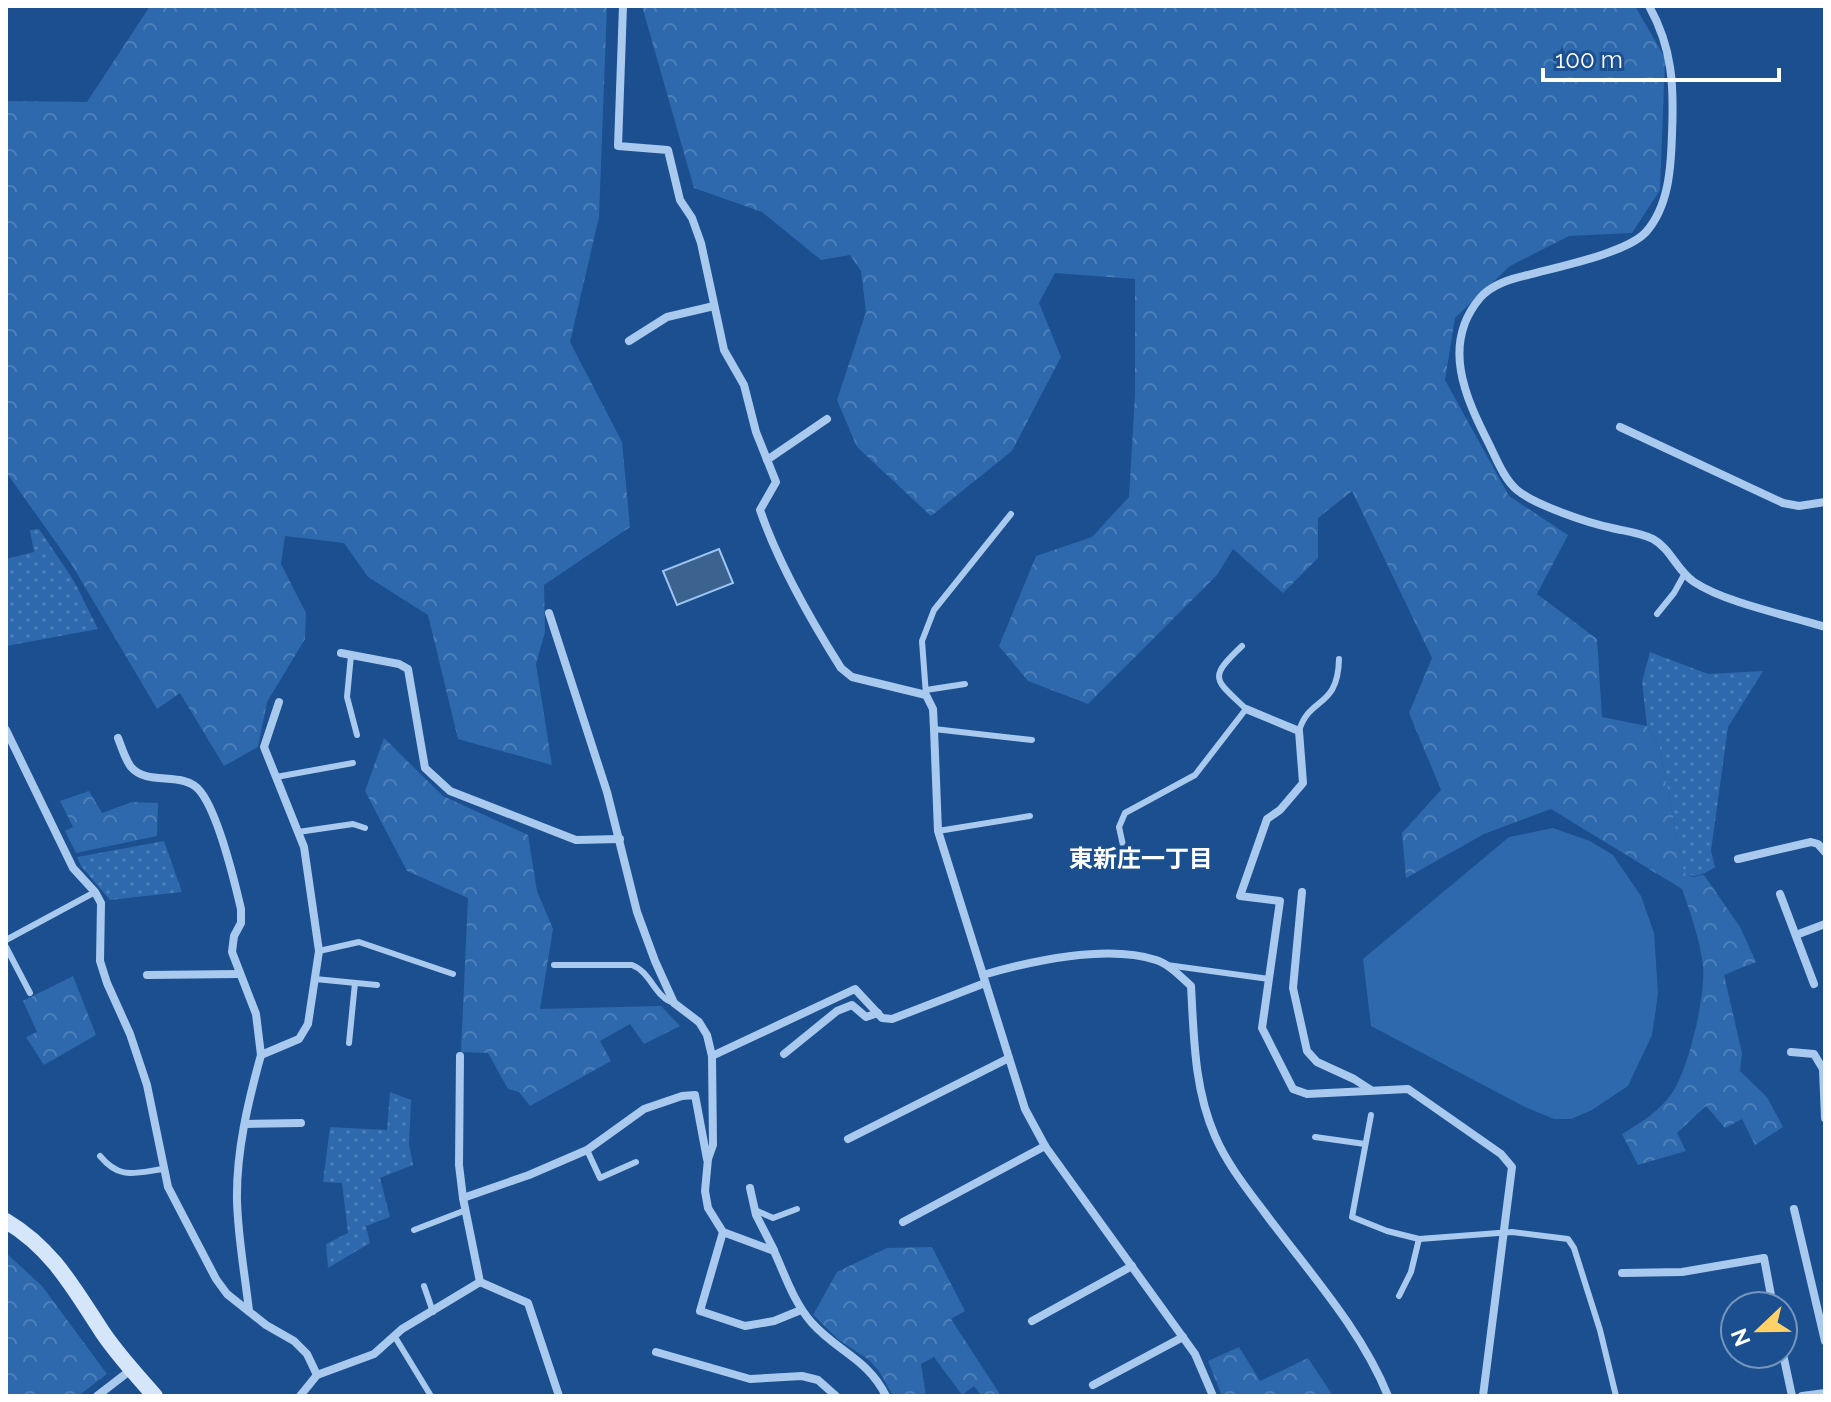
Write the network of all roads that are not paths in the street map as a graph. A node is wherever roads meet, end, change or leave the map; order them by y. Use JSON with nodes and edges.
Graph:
{"nodes":[{"id":1,"x":623,"y":6,"type":"edge"},
{"id":2,"x":1649,"y":6,"type":"edge"},
{"id":3,"x":714,"y":306,"type":"junction"},
{"id":4,"x":629,"y":341,"type":"dead end"},
{"id":5,"x":827,"y":419,"type":"dead end"},
{"id":6,"x":1620,"y":427,"type":"dead end"},
{"id":7,"x":767,"y":460,"type":"junction"},
{"id":8,"x":1825,"y":502,"type":"edge"},
{"id":9,"x":1011,"y":514,"type":"dead end"},
{"id":10,"x":1684,"y":575,"type":"junction"},
{"id":11,"x":549,"y":613,"type":"dead end"},
{"id":12,"x":1657,"y":614,"type":"dead end"},
{"id":13,"x":1825,"y":627,"type":"edge"},
{"id":14,"x":1242,"y":646,"type":"dead end"},
{"id":15,"x":341,"y":653,"type":"dead end"},
{"id":16,"x":351,"y":655,"type":"junction"},
{"id":17,"x":1339,"y":659,"type":"dead end"},
{"id":18,"x":965,"y":684,"type":"dead end"},
{"id":19,"x":926,"y":692,"type":"junction"},
{"id":20,"x":279,"y":702,"type":"dead end"},
{"id":21,"x":1246,"y":709,"type":"junction"},
{"id":22,"x":934,"y":729,"type":"junction"},
{"id":23,"x":6,"y":730,"type":"edge"},
{"id":24,"x":1299,"y":731,"type":"junction"},
{"id":25,"x":357,"y":735,"type":"dead end"},
{"id":26,"x":118,"y":738,"type":"dead end"},
{"id":27,"x":1032,"y":740,"type":"dead end"},
{"id":28,"x":353,"y":763,"type":"dead end"},
{"id":29,"x":276,"y":777,"type":"junction"},
{"id":30,"x":1030,"y":816,"type":"dead end"},
{"id":31,"x":365,"y":828,"type":"dead end"},
{"id":32,"x":938,"y":831,"type":"junction"},
{"id":33,"x":298,"y":832,"type":"junction"},
{"id":34,"x":620,"y":839,"type":"junction"},
{"id":35,"x":1825,"y":852,"type":"edge"},
{"id":36,"x":1126,"y":859,"type":"dead end"},
{"id":37,"x":1738,"y":859,"type":"dead end"},
{"id":38,"x":95,"y":892,"type":"junction"},
{"id":39,"x":1302,"y":892,"type":"dead end"},
{"id":40,"x":1780,"y":894,"type":"dead end"},
{"id":41,"x":1825,"y":924,"type":"edge"},
{"id":42,"x":1796,"y":935,"type":"junction"},
{"id":43,"x":6,"y":940,"type":"edge"},
{"id":44,"x":6,"y":947,"type":"edge"},
{"id":45,"x":319,"y":951,"type":"junction"},
{"id":46,"x":1164,"y":964,"type":"junction"},
{"id":47,"x":554,"y":965,"type":"dead end"},
{"id":48,"x":239,"y":974,"type":"junction"},
{"id":49,"x":453,"y":974,"type":"dead end"},
{"id":50,"x":147,"y":975,"type":"dead end"},
{"id":51,"x":315,"y":979,"type":"junction"},
{"id":52,"x":984,"y":979,"type":"junction"},
{"id":53,"x":1269,"y":979,"type":"junction"},
{"id":54,"x":355,"y":983,"type":"junction"},
{"id":55,"x":1814,"y":984,"type":"dead end"},
{"id":56,"x":377,"y":985,"type":"dead end"},
{"id":57,"x":30,"y":993,"type":"dead end"},
{"id":58,"x":674,"y":1003,"type":"junction"},
{"id":59,"x":878,"y":1013,"type":"junction"},
{"id":60,"x":349,"y":1043,"type":"dead end"},
{"id":61,"x":1791,"y":1052,"type":"dead end"},
{"id":62,"x":784,"y":1054,"type":"dead end"},
{"id":63,"x":261,"y":1055,"type":"junction"},
{"id":64,"x":460,"y":1056,"type":"dead end"},
{"id":65,"x":712,"y":1056,"type":"junction"},
{"id":66,"x":1009,"y":1058,"type":"junction"},
{"id":67,"x":1372,"y":1091,"type":"junction"},
{"id":68,"x":1371,"y":1115,"type":"dead end"},
{"id":69,"x":1825,"y":1118,"type":"edge"},
{"id":70,"x":301,"y":1123,"type":"dead end"},
{"id":71,"x":245,"y":1124,"type":"junction"},
{"id":72,"x":1315,"y":1137,"type":"dead end"},
{"id":73,"x":848,"y":1139,"type":"dead end"},
{"id":74,"x":1365,"y":1144,"type":"junction"},
{"id":75,"x":1045,"y":1146,"type":"junction"},
{"id":76,"x":587,"y":1150,"type":"junction"},
{"id":77,"x":100,"y":1156,"type":"dead end"},
{"id":78,"x":708,"y":1159,"type":"junction"},
{"id":79,"x":636,"y":1162,"type":"dead end"},
{"id":80,"x":163,"y":1169,"type":"junction"},
{"id":81,"x":750,"y":1188,"type":"dead end"},
{"id":82,"x":463,"y":1198,"type":"junction"},
{"id":83,"x":797,"y":1209,"type":"dead end"},
{"id":84,"x":1794,"y":1209,"type":"dead end"},
{"id":85,"x":466,"y":1210,"type":"junction"},
{"id":86,"x":755,"y":1210,"type":"junction"},
{"id":87,"x":6,"y":1221,"type":"edge"},
{"id":88,"x":903,"y":1222,"type":"dead end"},
{"id":89,"x":414,"y":1230,"type":"dead end"},
{"id":90,"x":723,"y":1232,"type":"junction"},
{"id":91,"x":1504,"y":1233,"type":"junction"},
{"id":92,"x":1419,"y":1239,"type":"junction"},
{"id":93,"x":774,"y":1251,"type":"junction"},
{"id":94,"x":1132,"y":1266,"type":"junction"},
{"id":95,"x":1622,"y":1273,"type":"dead end"},
{"id":96,"x":480,"y":1282,"type":"junction"},
{"id":97,"x":424,"y":1286,"type":"dead end"},
{"id":98,"x":1770,"y":1290,"type":"edge"},
{"id":99,"x":1399,"y":1296,"type":"dead end"},
{"id":100,"x":801,"y":1310,"type":"junction"},
{"id":101,"x":249,"y":1312,"type":"junction"},
{"id":102,"x":433,"y":1312,"type":"junction"},
{"id":103,"x":1032,"y":1321,"type":"dead end"},
{"id":104,"x":395,"y":1337,"type":"junction"},
{"id":105,"x":1183,"y":1337,"type":"junction"},
{"id":106,"x":1825,"y":1341,"type":"edge"},
{"id":107,"x":656,"y":1352,"type":"dead end"},
{"id":108,"x":133,"y":1368,"type":"junction"},
{"id":109,"x":1786,"y":1370,"type":"edge"},
{"id":110,"x":317,"y":1375,"type":"junction"},
{"id":111,"x":1093,"y":1385,"type":"dead end"},
{"id":112,"x":1825,"y":1393,"type":"edge"},
{"id":113,"x":97,"y":1396,"type":"edge"},
{"id":114,"x":155,"y":1396,"type":"edge"},
{"id":115,"x":300,"y":1396,"type":"edge"},
{"id":116,"x":431,"y":1396,"type":"edge"},
{"id":117,"x":559,"y":1396,"type":"edge"},
{"id":118,"x":836,"y":1396,"type":"edge"},
{"id":119,"x":886,"y":1396,"type":"edge"},
{"id":120,"x":1213,"y":1396,"type":"edge"},
{"id":121,"x":1388,"y":1396,"type":"edge"},
{"id":122,"x":1483,"y":1396,"type":"edge"},
{"id":123,"x":1616,"y":1396,"type":"edge"},
{"id":124,"x":1792,"y":1396,"type":"edge"},
{"id":125,"x":1802,"y":1396,"type":"edge"}],
"edges":[{"from":1,"to":3,"type":"street"},
{"from":2,"to":10,"type":"street"},
{"from":3,"to":4,"type":"street"},
{"from":3,"to":7,"type":"street"},
{"from":5,"to":7,"type":"street"},
{"from":6,"to":8,"type":"street"},
{"from":7,"to":19,"type":"street"},
{"from":9,"to":19,"type":"lane"},
{"from":10,"to":12,"type":"lane"},
{"from":10,"to":13,"type":"street"},
{"from":11,"to":34,"type":"street"},
{"from":14,"to":21,"type":"lane"},
{"from":15,"to":16,"type":"street"},
{"from":16,"to":25,"type":"lane"},
{"from":16,"to":34,"type":"street"},
{"from":17,"to":24,"type":"lane"},
{"from":18,"to":19,"type":"lane"},
{"from":19,"to":22,"type":"street"},
{"from":20,"to":29,"type":"street"},
{"from":21,"to":24,"type":"street"},
{"from":21,"to":36,"type":"lane"},
{"from":22,"to":27,"type":"lane"},
{"from":22,"to":32,"type":"street"},
{"from":23,"to":38,"type":"street"},
{"from":24,"to":53,"type":"street"},
{"from":26,"to":48,"type":"street"},
{"from":28,"to":29,"type":"lane"},
{"from":29,"to":33,"type":"street"},
{"from":30,"to":32,"type":"lane"},
{"from":31,"to":33,"type":"lane"},
{"from":32,"to":52,"type":"street"},
{"from":33,"to":45,"type":"street"},
{"from":34,"to":58,"type":"street"},
{"from":35,"to":37,"type":"street"},
{"from":38,"to":43,"type":"lane"},
{"from":38,"to":80,"type":"street"},
{"from":39,"to":67,"type":"street"},
{"from":40,"to":42,"type":"street"},
{"from":41,"to":42,"type":"street"},
{"from":42,"to":55,"type":"street"},
{"from":44,"to":57,"type":"lane"},
{"from":45,"to":49,"type":"lane"},
{"from":45,"to":51,"type":"street"},
{"from":46,"to":52,"type":"street"},
{"from":46,"to":53,"type":"lane"},
{"from":46,"to":121,"type":"street"},
{"from":47,"to":58,"type":"lane"},
{"from":48,"to":50,"type":"street"},
{"from":48,"to":63,"type":"street"},
{"from":51,"to":54,"type":"lane"},
{"from":51,"to":63,"type":"street"},
{"from":52,"to":59,"type":"street"},
{"from":52,"to":66,"type":"street"},
{"from":53,"to":67,"type":"street"},
{"from":54,"to":56,"type":"lane"},
{"from":54,"to":60,"type":"lane"},
{"from":58,"to":65,"type":"street"},
{"from":59,"to":62,"type":"street"},
{"from":59,"to":65,"type":"street"},
{"from":61,"to":69,"type":"street"},
{"from":63,"to":71,"type":"street"},
{"from":64,"to":82,"type":"street"},
{"from":65,"to":78,"type":"street"},
{"from":66,"to":73,"type":"street"},
{"from":66,"to":75,"type":"street"},
{"from":67,"to":91,"type":"street"},
{"from":68,"to":74,"type":"lane"},
{"from":70,"to":71,"type":"street"},
{"from":71,"to":101,"type":"street"},
{"from":72,"to":74,"type":"lane"},
{"from":74,"to":92,"type":"lane"},
{"from":75,"to":88,"type":"street"},
{"from":75,"to":94,"type":"street"},
{"from":76,"to":78,"type":"street"},
{"from":76,"to":79,"type":"lane"},
{"from":76,"to":82,"type":"street"},
{"from":77,"to":80,"type":"lane"},
{"from":78,"to":90,"type":"street"},
{"from":80,"to":101,"type":"street"},
{"from":81,"to":86,"type":"street"},
{"from":82,"to":85,"type":"street"},
{"from":83,"to":86,"type":"lane"},
{"from":84,"to":106,"type":"street"},
{"from":85,"to":89,"type":"lane"},
{"from":85,"to":96,"type":"street"},
{"from":86,"to":93,"type":"street"},
{"from":87,"to":108,"type":"street"},
{"from":90,"to":93,"type":"street"},
{"from":90,"to":100,"type":"street"},
{"from":91,"to":92,"type":"lane"},
{"from":91,"to":122,"type":"street"},
{"from":91,"to":123,"type":"lane"},
{"from":92,"to":99,"type":"lane"},
{"from":93,"to":100,"type":"street"},
{"from":94,"to":103,"type":"street"},
{"from":94,"to":105,"type":"street"},
{"from":95,"to":98,"type":"street"},
{"from":96,"to":102,"type":"street"},
{"from":96,"to":117,"type":"street"},
{"from":97,"to":102,"type":"lane"},
{"from":100,"to":119,"type":"street"},
{"from":101,"to":110,"type":"street"},
{"from":102,"to":104,"type":"street"},
{"from":104,"to":110,"type":"street"},
{"from":104,"to":116,"type":"lane"},
{"from":105,"to":111,"type":"street"},
{"from":105,"to":120,"type":"street"},
{"from":107,"to":118,"type":"street"},
{"from":108,"to":113,"type":"street"},
{"from":108,"to":114,"type":"street"},
{"from":109,"to":124,"type":"street"},
{"from":110,"to":115,"type":"street"},
{"from":112,"to":125,"type":"street"}]}
